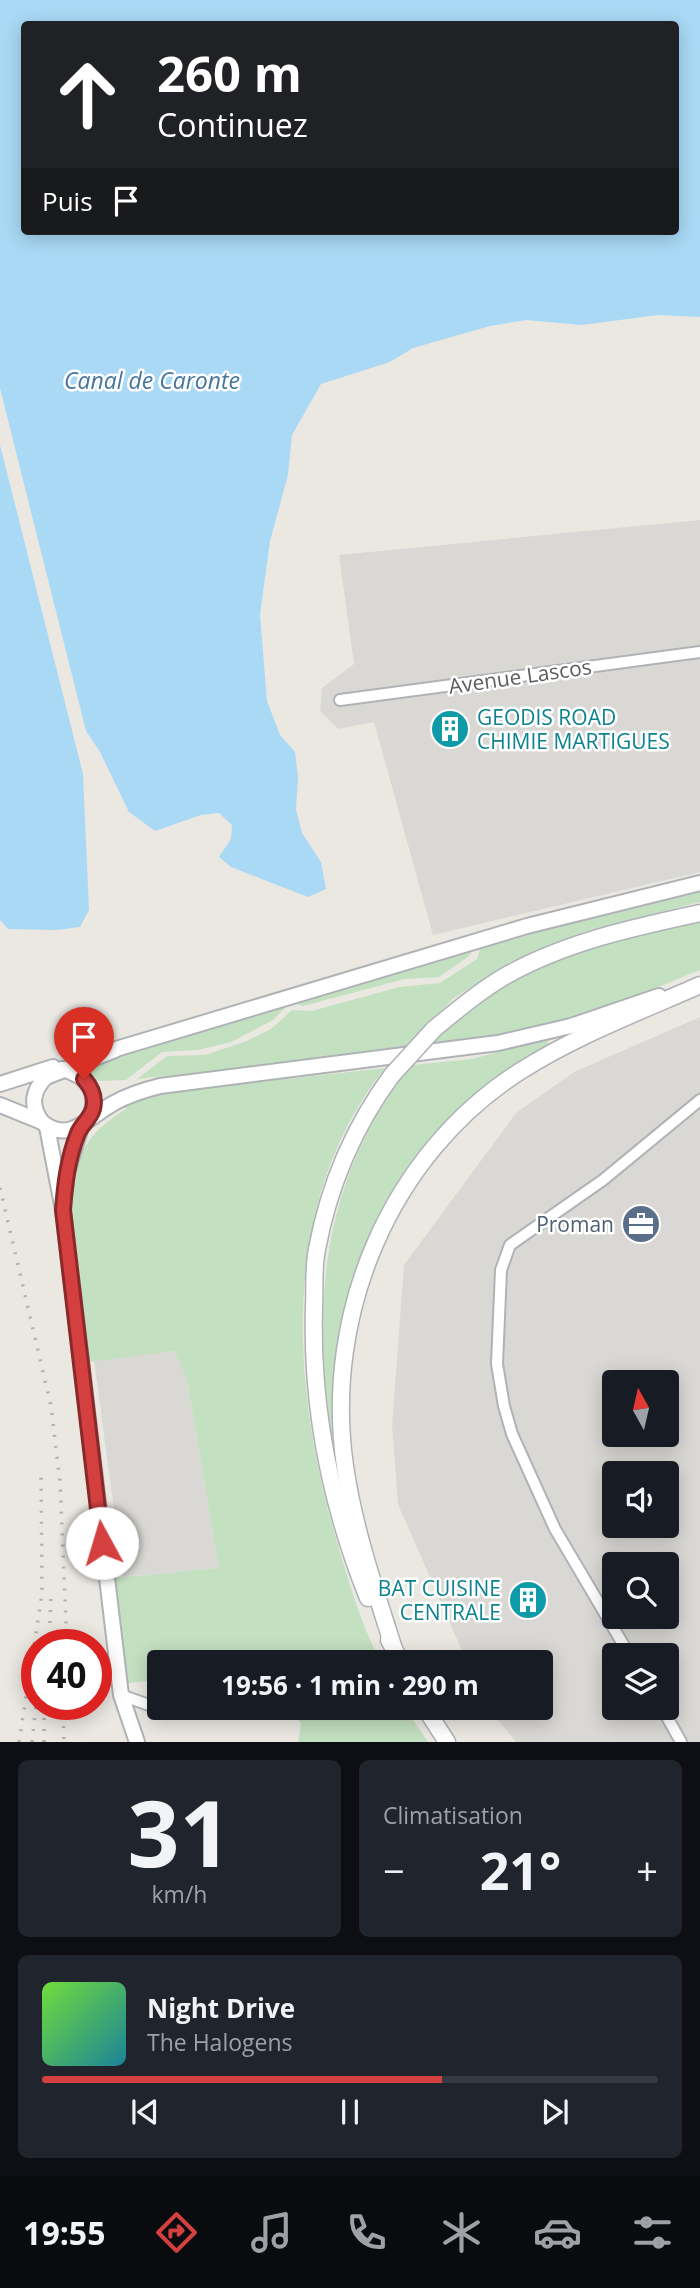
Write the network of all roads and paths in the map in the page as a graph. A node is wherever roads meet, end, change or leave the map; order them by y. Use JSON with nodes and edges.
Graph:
{"nodes":[{"id":1,"x":700,"y":652,"type":"edge"},
{"id":2,"x":341,"y":700,"type":"dead end"},
{"id":3,"x":700,"y":883,"type":"edge"},
{"id":4,"x":700,"y":913,"type":"edge"},
{"id":5,"x":700,"y":984,"type":"edge"},
{"id":6,"x":58,"y":1068,"type":"junction"},
{"id":7,"x":0,"y":1084,"type":"edge"},
{"id":8,"x":700,"y":1100,"type":"edge"},
{"id":9,"x":0,"y":1105,"type":"edge"},
{"id":10,"x":84,"y":1124,"type":"junction"},
{"id":11,"x":45,"y":1125,"type":"junction"},
{"id":12,"x":63,"y":1210,"type":"junction"},
{"id":13,"x":622,"y":1643,"type":"edge"},
{"id":14,"x":394,"y":1650,"type":"edge"},
{"id":15,"x":395,"y":1650,"type":"edge"},
{"id":16,"x":121,"y":1695,"type":"junction"},
{"id":17,"x":147,"y":1704,"type":"edge"},
{"id":18,"x":433,"y":1720,"type":"edge"},
{"id":19,"x":669,"y":1720,"type":"edge"},
{"id":20,"x":128,"y":1742,"type":"edge"},
{"id":21,"x":137,"y":1742,"type":"edge"},
{"id":22,"x":447,"y":1742,"type":"edge"},
{"id":23,"x":681,"y":1742,"type":"edge"}],
"edges":[{"from":1,"to":2,"type":"street","name":"Avenue Lascos"},
{"from":3,"to":6,"type":"street"},
{"from":4,"to":14,"type":"main road","bridge":true},
{"from":5,"to":10,"type":"street"},
{"from":5,"to":15,"type":"main road"},
{"from":6,"to":7,"type":"street"},
{"from":6,"to":10,"type":"street"},
{"from":6,"to":11,"type":"street"},
{"from":8,"to":13,"type":"street"},
{"from":9,"to":11,"type":"street"},
{"from":10,"to":11,"type":"street"},
{"from":10,"to":12,"type":"street"},
{"from":11,"to":12,"type":"street"},
{"from":12,"to":16,"type":"street"},
{"from":16,"to":17,"type":"street"},
{"from":16,"to":20,"type":"street"},
{"from":16,"to":21,"type":"street"},
{"from":18,"to":22,"type":"main road"},
{"from":19,"to":23,"type":"street"}]}
